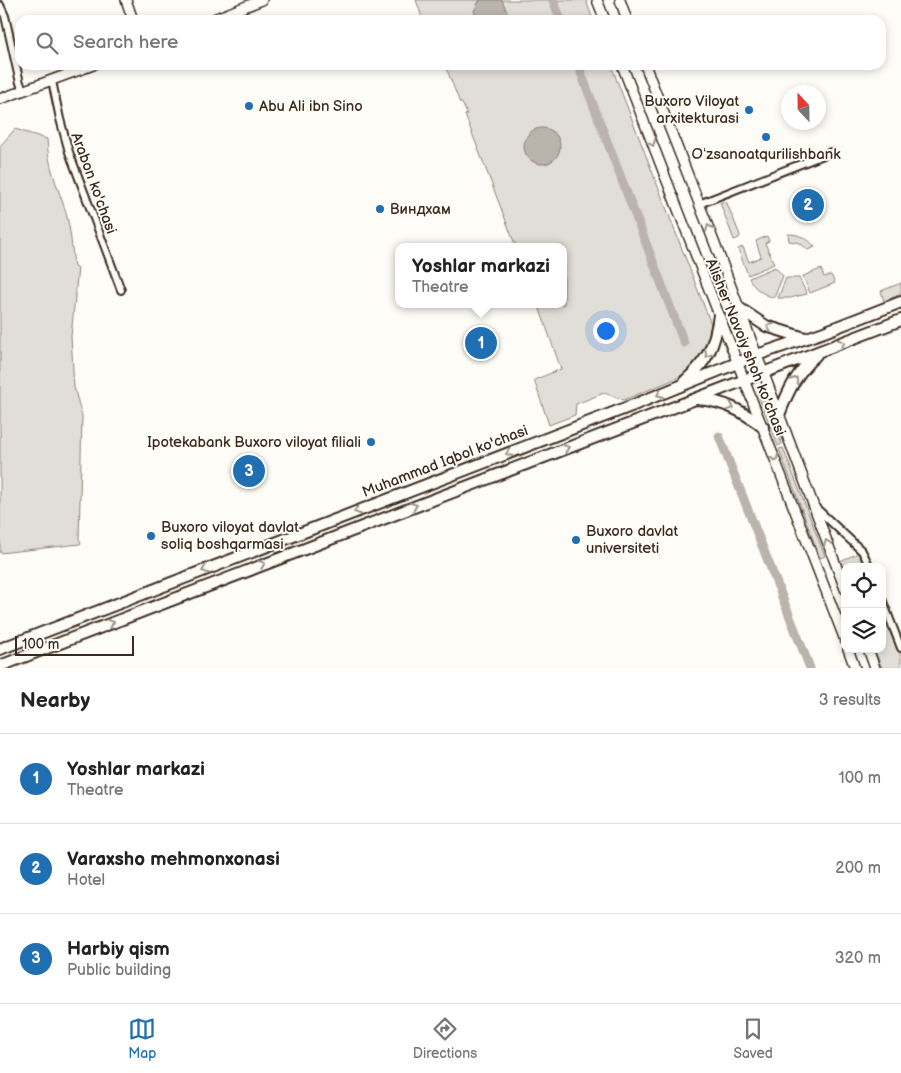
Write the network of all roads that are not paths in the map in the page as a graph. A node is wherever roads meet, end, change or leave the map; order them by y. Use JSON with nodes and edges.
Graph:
{"nodes":[{"id":1,"x":126,"y":0,"type":"edge"},
{"id":2,"x":262,"y":0,"type":"edge"},
{"id":3,"x":597,"y":0,"type":"edge"},
{"id":4,"x":620,"y":0,"type":"edge"},
{"id":5,"x":0,"y":5,"type":"edge"},
{"id":6,"x":131,"y":15,"type":"edge"},
{"id":7,"x":224,"y":15,"type":"edge"},
{"id":8,"x":603,"y":15,"type":"edge"},
{"id":9,"x":625,"y":15,"type":"edge"},
{"id":10,"x":3,"y":16,"type":"edge"},
{"id":11,"x":15,"y":63,"type":"edge"},
{"id":12,"x":17,"y":70,"type":"edge"},
{"id":13,"x":80,"y":70,"type":"edge"},
{"id":14,"x":624,"y":70,"type":"edge"},
{"id":15,"x":647,"y":70,"type":"edge"},
{"id":16,"x":52,"y":81,"type":"junction"},
{"id":17,"x":24,"y":91,"type":"junction"},
{"id":18,"x":0,"y":99,"type":"edge"},
{"id":19,"x":831,"y":152,"type":"dead end"},
{"id":20,"x":699,"y":204,"type":"junction"},
{"id":21,"x":122,"y":290,"type":"dead end"},
{"id":22,"x":901,"y":302,"type":"edge"},
{"id":23,"x":739,"y":308,"type":"junction"},
{"id":24,"x":719,"y":315,"type":"junction"},
{"id":25,"x":901,"y":320,"type":"edge"},
{"id":26,"x":805,"y":338,"type":"junction"},
{"id":27,"x":821,"y":351,"type":"junction"},
{"id":28,"x":757,"y":355,"type":"junction"},
{"id":29,"x":738,"y":363,"type":"junction"},
{"id":30,"x":764,"y":373,"type":"junction"},
{"id":31,"x":745,"y":380,"type":"junction"},
{"id":32,"x":681,"y":385,"type":"junction"},
{"id":33,"x":694,"y":399,"type":"junction"},
{"id":34,"x":779,"y":415,"type":"junction"},
{"id":35,"x":763,"y":427,"type":"junction"},
{"id":36,"x":813,"y":505,"type":"junction"},
{"id":37,"x":868,"y":563,"type":"edge"},
{"id":38,"x":841,"y":578,"type":"edge"},
{"id":39,"x":885,"y":608,"type":"edge"},
{"id":40,"x":841,"y":630,"type":"edge"},
{"id":41,"x":901,"y":648,"type":"edge"},
{"id":42,"x":0,"y":649,"type":"edge"},
{"id":43,"x":850,"y":653,"type":"edge"},
{"id":44,"x":869,"y":653,"type":"edge"},
{"id":45,"x":0,"y":666,"type":"edge"},
{"id":46,"x":856,"y":668,"type":"edge"},
{"id":47,"x":875,"y":668,"type":"edge"}],
"edges":[{"from":1,"to":6,"type":"main road"},
{"from":2,"to":7,"type":"main road"},
{"from":3,"to":8,"type":"main road"},
{"from":4,"to":9,"type":"main road"},
{"from":5,"to":10,"type":"street"},
{"from":10,"to":11,"type":"street"},
{"from":12,"to":17,"type":"street"},
{"from":13,"to":16,"type":"main road"},
{"from":14,"to":24,"type":"main road","name":"Alisher Navoiy shoh ko'chasi","one_way":true},
{"from":15,"to":20,"type":"main road","name":"Alisher Navoiy shoh ko'chasi"},
{"from":16,"to":17,"type":"main road"},
{"from":16,"to":21,"type":"street","name":"Arabon ko'chasi"},
{"from":17,"to":18,"type":"main road"},
{"from":19,"to":20,"type":"street"},
{"from":23,"to":20,"type":"main road","name":"Alisher Navoiy shoh ko'chasi","one_way":true},
{"from":22,"to":26,"type":"main road","name":"Muhammad Iqbol ko'chasi"},
{"from":26,"to":23,"type":"main road","one_way":true},
{"from":23,"to":28,"type":"main road","name":"Alisher Navoiy shoh ko'chasi"},
{"from":24,"to":29,"type":"main road","name":"Alisher Navoiy shoh ko'chasi"},
{"from":24,"to":32,"type":"main road","one_way":true},
{"from":27,"to":25,"type":"main road","name":"Muhammad Iqbol ko'chasi","one_way":true},
{"from":26,"to":28,"type":"main road","name":"Muhammad Iqbol ko'chasi"},
{"from":27,"to":30,"type":"main road","name":"Muhammad Iqbol ko'chasi"},
{"from":34,"to":27,"type":"main road","one_way":true},
{"from":28,"to":29,"type":"main road","name":"Muhammad Iqbol ko'chasi"},
{"from":28,"to":30,"type":"main road","name":"Alisher Navoiy shoh ko'chasi"},
{"from":29,"to":31,"type":"main road","name":"Alisher Navoiy shoh ko'chasi"},
{"from":29,"to":32,"type":"main road","name":"Muhammad Iqbol ko'chasi"},
{"from":30,"to":31,"type":"main road","name":"Muhammad Iqbol ko'chasi"},
{"from":30,"to":34,"type":"main road","name":"Alisher Navoiy shoh ko'chasi"},
{"from":31,"to":33,"type":"main road","name":"Muhammad Iqbol ko'chasi"},
{"from":31,"to":35,"type":"main road","name":"Alisher Navoiy shoh ko'chasi"},
{"from":32,"to":42,"type":"main road","name":"Muhammad Iqbol ko'chasi","one_way":true},
{"from":33,"to":35,"type":"main road","one_way":true},
{"from":45,"to":33,"type":"main road","name":"Muhammad Iqbol ko'chasi","one_way":true},
{"from":34,"to":36,"type":"main road","name":"Alisher Navoiy shoh ko'chasi"},
{"from":35,"to":40,"type":"main road","name":"Alisher Navoiy shoh ko'chasi","one_way":true},
{"from":36,"to":37,"type":"street"},
{"from":38,"to":36,"type":"main road","name":"Alisher Navoiy shoh ko'chasi","one_way":true},
{"from":39,"to":41,"type":"street"},
{"from":43,"to":46,"type":"main road"},
{"from":44,"to":47,"type":"main road"}]}
